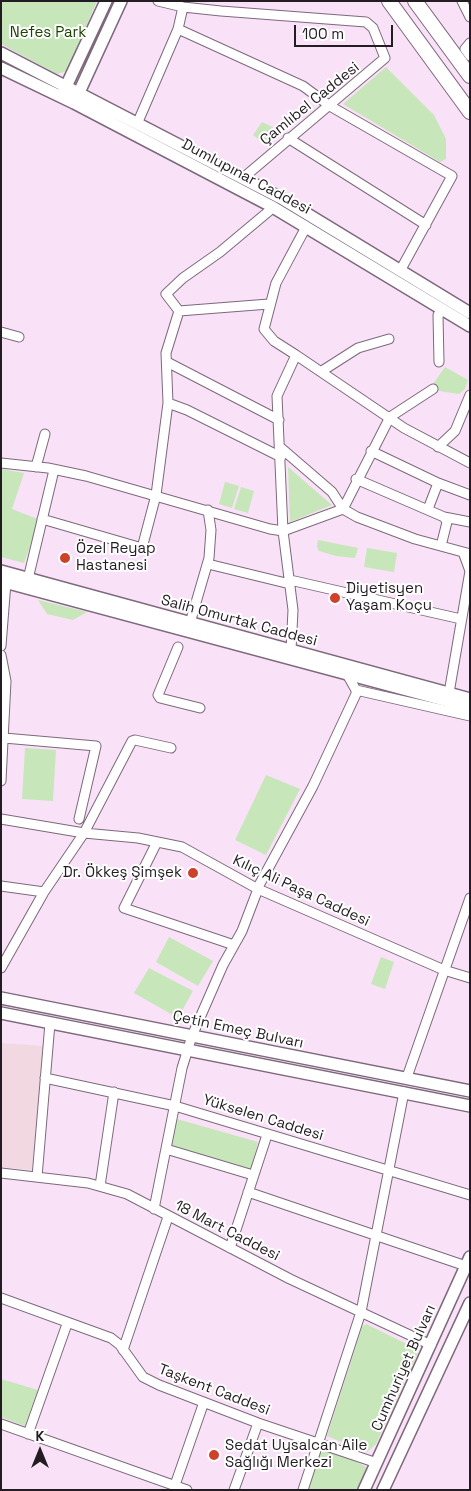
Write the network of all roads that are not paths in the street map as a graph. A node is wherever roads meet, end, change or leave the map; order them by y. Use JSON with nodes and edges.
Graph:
{"nodes":[{"id":1,"x":106,"y":1,"type":"edge"},
{"id":2,"x":121,"y":1,"type":"edge"},
{"id":3,"x":158,"y":1,"type":"edge"},
{"id":4,"x":389,"y":1,"type":"edge"},
{"id":5,"x":399,"y":1,"type":"edge"},
{"id":6,"x":414,"y":1,"type":"edge"},
{"id":7,"x":425,"y":1,"type":"edge"},
{"id":8,"x":462,"y":1,"type":"edge"},
{"id":9,"x":183,"y":7,"type":"junction"},
{"id":10,"x":470,"y":17,"type":"edge"},
{"id":11,"x":178,"y":29,"type":"junction"},
{"id":12,"x":470,"y":43,"type":"edge"},
{"id":13,"x":1,"y":53,"type":"edge"},
{"id":14,"x":470,"y":56,"type":"edge"},
{"id":15,"x":470,"y":62,"type":"edge"},
{"id":16,"x":1,"y":68,"type":"edge"},
{"id":17,"x":470,"y":76,"type":"edge"},
{"id":18,"x":64,"y":92,"type":"junction"},
{"id":19,"x":470,"y":97,"type":"edge"},
{"id":20,"x":76,"y":98,"type":"junction"},
{"id":21,"x":330,"y":106,"type":"junction"},
{"id":22,"x":470,"y":112,"type":"edge"},
{"id":23,"x":137,"y":124,"type":"junction"},
{"id":24,"x":288,"y":138,"type":"junction"},
{"id":25,"x":243,"y":178,"type":"junction"},
{"id":26,"x":271,"y":206,"type":"junction"},
{"id":27,"x":426,"y":225,"type":"junction"},
{"id":28,"x":306,"y":227,"type":"junction"},
{"id":29,"x":400,"y":271,"type":"junction"},
{"id":30,"x":269,"y":304,"type":"junction"},
{"id":31,"x":443,"y":310,"type":"junction"},
{"id":32,"x":179,"y":311,"type":"junction"},
{"id":33,"x":470,"y":313,"type":"edge"},
{"id":34,"x":470,"y":326,"type":"edge"},
{"id":35,"x":1,"y":332,"type":"edge"},
{"id":36,"x":19,"y":337,"type":"dead end"},
{"id":37,"x":389,"y":339,"type":"dead end"},
{"id":38,"x":296,"y":355,"type":"junction"},
{"id":39,"x":167,"y":362,"type":"junction"},
{"id":40,"x":439,"y":362,"type":"dead end"},
{"id":41,"x":322,"y":371,"type":"junction"},
{"id":42,"x":433,"y":389,"type":"dead end"},
{"id":43,"x":470,"y":394,"type":"edge"},
{"id":44,"x":168,"y":403,"type":"junction"},
{"id":45,"x":390,"y":417,"type":"junction"},
{"id":46,"x":279,"y":420,"type":"junction"},
{"id":47,"x":45,"y":434,"type":"dead end"},
{"id":48,"x":438,"y":447,"type":"junction"},
{"id":49,"x":371,"y":451,"type":"junction"},
{"id":50,"x":281,"y":452,"type":"junction"},
{"id":51,"x":1,"y":463,"type":"edge"},
{"id":52,"x":470,"y":463,"type":"edge"},
{"id":53,"x":36,"y":467,"type":"junction"},
{"id":54,"x":54,"y":470,"type":"junction"},
{"id":55,"x":356,"y":479,"type":"junction"},
{"id":56,"x":438,"y":483,"type":"junction"},
{"id":57,"x":156,"y":495,"type":"junction"},
{"id":58,"x":470,"y":496,"type":"edge"},
{"id":59,"x":343,"y":509,"type":"junction"},
{"id":60,"x":208,"y":510,"type":"junction"},
{"id":61,"x":428,"y":510,"type":"junction"},
{"id":62,"x":444,"y":517,"type":"junction"},
{"id":63,"x":42,"y":519,"type":"junction"},
{"id":64,"x":470,"y":522,"type":"edge"},
{"id":65,"x":283,"y":531,"type":"junction"},
{"id":66,"x":441,"y":546,"type":"junction"},
{"id":67,"x":467,"y":553,"type":"edge"},
{"id":68,"x":208,"y":564,"type":"junction"},
{"id":69,"x":1,"y":571,"type":"edge"},
{"id":70,"x":28,"y":579,"type":"junction"},
{"id":71,"x":4,"y":581,"type":"edge"},
{"id":72,"x":290,"y":582,"type":"junction"},
{"id":73,"x":466,"y":609,"type":"edge"},
{"id":74,"x":461,"y":619,"type":"junction"},
{"id":75,"x":190,"y":623,"type":"junction"},
{"id":76,"x":1,"y":646,"type":"edge"},
{"id":77,"x":178,"y":647,"type":"dead end"},
{"id":78,"x":291,"y":650,"type":"junction"},
{"id":79,"x":1,"y":655,"type":"edge"},
{"id":80,"x":348,"y":676,"type":"junction"},
{"id":81,"x":356,"y":690,"type":"junction"},
{"id":82,"x":449,"y":693,"type":"junction"},
{"id":83,"x":470,"y":699,"type":"edge"},
{"id":84,"x":470,"y":707,"type":"edge"},
{"id":85,"x":200,"y":708,"type":"dead end"},
{"id":86,"x":470,"y":716,"type":"edge"},
{"id":87,"x":4,"y":738,"type":"junction"},
{"id":88,"x":171,"y":748,"type":"dead end"},
{"id":89,"x":1,"y":781,"type":"edge"},
{"id":90,"x":1,"y":819,"type":"edge"},
{"id":91,"x":79,"y":819,"type":"dead end"},
{"id":92,"x":84,"y":833,"type":"junction"},
{"id":93,"x":157,"y":842,"type":"junction"},
{"id":94,"x":1,"y":886,"type":"edge"},
{"id":95,"x":257,"y":889,"type":"junction"},
{"id":96,"x":44,"y":892,"type":"junction"},
{"id":97,"x":470,"y":898,"type":"edge"},
{"id":98,"x":234,"y":946,"type":"junction"},
{"id":99,"x":1,"y":968,"type":"edge"},
{"id":100,"x":444,"y":970,"type":"junction"},
{"id":101,"x":470,"y":978,"type":"edge"},
{"id":102,"x":1,"y":998,"type":"edge"},
{"id":103,"x":1,"y":1013,"type":"edge"},
{"id":104,"x":50,"y":1022,"type":"junction"},
{"id":105,"x":192,"y":1036,"type":"junction"},
{"id":106,"x":188,"y":1050,"type":"junction"},
{"id":107,"x":407,"y":1077,"type":"junction"},
{"id":108,"x":45,"y":1078,"type":"junction"},
{"id":109,"x":470,"y":1091,"type":"edge"},
{"id":110,"x":114,"y":1092,"type":"junction"},
{"id":111,"x":404,"y":1092,"type":"junction"},
{"id":112,"x":175,"y":1106,"type":"junction"},
{"id":113,"x":470,"y":1106,"type":"edge"},
{"id":114,"x":267,"y":1135,"type":"junction"},
{"id":115,"x":166,"y":1149,"type":"junction"},
{"id":116,"x":389,"y":1169,"type":"junction"},
{"id":117,"x":1,"y":1173,"type":"edge"},
{"id":118,"x":253,"y":1175,"type":"junction"},
{"id":119,"x":37,"y":1177,"type":"junction"},
{"id":120,"x":100,"y":1186,"type":"junction"},
{"id":121,"x":248,"y":1192,"type":"junction"},
{"id":122,"x":470,"y":1195,"type":"edge"},
{"id":123,"x":154,"y":1209,"type":"junction"},
{"id":124,"x":168,"y":1217,"type":"junction"},
{"id":125,"x":377,"y":1235,"type":"junction"},
{"id":126,"x":230,"y":1248,"type":"junction"},
{"id":127,"x":468,"y":1262,"type":"edge"},
{"id":128,"x":1,"y":1298,"type":"edge"},
{"id":129,"x":470,"y":1303,"type":"edge"},
{"id":130,"x":361,"y":1312,"type":"junction"},
{"id":131,"x":67,"y":1324,"type":"junction"},
{"id":132,"x":431,"y":1345,"type":"junction"},
{"id":133,"x":123,"y":1350,"type":"junction"},
{"id":134,"x":204,"y":1402,"type":"junction"},
{"id":135,"x":258,"y":1423,"type":"junction"},
{"id":136,"x":1,"y":1424,"type":"edge"},
{"id":137,"x":28,"y":1434,"type":"junction"},
{"id":138,"x":319,"y":1443,"type":"junction"},
{"id":139,"x":377,"y":1463,"type":"junction"},
{"id":140,"x":175,"y":1485,"type":"junction"},
{"id":141,"x":187,"y":1490,"type":"edge"},
{"id":142,"x":234,"y":1490,"type":"edge"},
{"id":143,"x":303,"y":1490,"type":"edge"},
{"id":144,"x":364,"y":1490,"type":"edge"},
{"id":145,"x":382,"y":1490,"type":"edge"}],
"edges":[{"from":1,"to":18,"type":"main road"},
{"from":2,"to":20,"type":"main road"},
{"from":3,"to":9,"type":"street","name":"Çamlıbel Caddesi"},
{"from":4,"to":22,"type":"highway"},
{"from":5,"to":19,"type":"highway"},
{"from":6,"to":17,"type":"highway"},
{"from":7,"to":15,"type":"highway"},
{"from":8,"to":10,"type":"street"},
{"from":9,"to":11,"type":"street"},
{"from":9,"to":21,"type":"street","name":"Çamlıbel Caddesi"},
{"from":11,"to":21,"type":"street"},
{"from":11,"to":23,"type":"street"},
{"from":12,"to":14,"type":"street"},
{"from":13,"to":18,"type":"main road"},
{"from":16,"to":18,"type":"main road"},
{"from":18,"to":20,"type":"main road"},
{"from":20,"to":23,"type":"main road","name":"Dumlupınar Caddesi"},
{"from":20,"to":26,"type":"main road","name":"Dumlupınar Caddesi"},
{"from":21,"to":24,"type":"street","name":"Çamlıbel Caddesi"},
{"from":21,"to":27,"type":"street"},
{"from":23,"to":25,"type":"main road","name":"Dumlupınar Caddesi"},
{"from":24,"to":25,"type":"street","name":"Çamlıbel Caddesi"},
{"from":24,"to":27,"type":"street"},
{"from":25,"to":29,"type":"main road","name":"Dumlupınar Caddesi"},
{"from":26,"to":28,"type":"main road","name":"Dumlupınar Caddesi"},
{"from":26,"to":32,"type":"street"},
{"from":27,"to":29,"type":"street"},
{"from":28,"to":30,"type":"street"},
{"from":28,"to":31,"type":"main road","name":"Dumlupınar Caddesi"},
{"from":29,"to":33,"type":"main road","name":"Dumlupınar Caddesi"},
{"from":30,"to":32,"type":"street"},
{"from":30,"to":38,"type":"street"},
{"from":31,"to":34,"type":"main road","name":"Dumlupınar Caddesi"},
{"from":31,"to":40,"type":"street"},
{"from":32,"to":39,"type":"street"},
{"from":35,"to":36,"type":"street"},
{"from":37,"to":41,"type":"street"},
{"from":38,"to":41,"type":"street"},
{"from":38,"to":46,"type":"street"},
{"from":39,"to":44,"type":"street"},
{"from":39,"to":46,"type":"street"},
{"from":41,"to":45,"type":"street"},
{"from":42,"to":45,"type":"street"},
{"from":43,"to":48,"type":"street"},
{"from":44,"to":50,"type":"street"},
{"from":44,"to":57,"type":"street"},
{"from":45,"to":48,"type":"street"},
{"from":45,"to":49,"type":"street"},
{"from":46,"to":50,"type":"street"},
{"from":47,"to":53,"type":"street"},
{"from":48,"to":52,"type":"street"},
{"from":49,"to":55,"type":"street"},
{"from":49,"to":56,"type":"street"},
{"from":50,"to":59,"type":"street"},
{"from":50,"to":65,"type":"street"},
{"from":51,"to":53,"type":"street"},
{"from":53,"to":54,"type":"street"},
{"from":54,"to":57,"type":"street"},
{"from":54,"to":63,"type":"street"},
{"from":55,"to":59,"type":"street"},
{"from":55,"to":61,"type":"street"},
{"from":56,"to":58,"type":"street"},
{"from":56,"to":61,"type":"street"},
{"from":57,"to":60,"type":"street"},
{"from":57,"to":63,"type":"street"},
{"from":59,"to":65,"type":"street"},
{"from":59,"to":66,"type":"street"},
{"from":60,"to":65,"type":"street"},
{"from":60,"to":68,"type":"street"},
{"from":61,"to":62,"type":"street"},
{"from":62,"to":64,"type":"street"},
{"from":62,"to":66,"type":"street"},
{"from":63,"to":70,"type":"street"},
{"from":65,"to":72,"type":"street"},
{"from":66,"to":67,"type":"street"},
{"from":67,"to":73,"type":"street"},
{"from":68,"to":72,"type":"street"},
{"from":68,"to":75,"type":"street"},
{"from":69,"to":70,"type":"main road","name":"Salih Omurtak Caddesi"},
{"from":70,"to":75,"type":"main road","name":"Salih Omurtak Caddesi"},
{"from":71,"to":76,"type":"street"},
{"from":71,"to":80,"type":"main road","name":"Salih Omurtak Caddesi"},
{"from":72,"to":74,"type":"street"},
{"from":72,"to":78,"type":"street"},
{"from":73,"to":74,"type":"street"},
{"from":74,"to":82,"type":"street"},
{"from":75,"to":78,"type":"main road","name":"Salih Omurtak Caddesi"},
{"from":77,"to":85,"type":"street"},
{"from":78,"to":82,"type":"main road","name":"Salih Omurtak Caddesi"},
{"from":79,"to":87,"type":"street"},
{"from":80,"to":81,"type":"street"},
{"from":80,"to":84,"type":"main road","name":"Salih Omurtak Caddesi"},
{"from":81,"to":86,"type":"street"},
{"from":81,"to":95,"type":"street"},
{"from":82,"to":83,"type":"main road","name":"Salih Omurtak Caddesi"},
{"from":87,"to":89,"type":"street"},
{"from":87,"to":91,"type":"street"},
{"from":88,"to":92,"type":"street"},
{"from":90,"to":92,"type":"street","name":"Kılıç Ali Paşa Caddesi"},
{"from":92,"to":93,"type":"street","name":"Kılıç Ali Paşa Caddesi"},
{"from":92,"to":96,"type":"street"},
{"from":93,"to":95,"type":"street","name":"Kılıç Ali Paşa Caddesi"},
{"from":93,"to":98,"type":"street"},
{"from":94,"to":96,"type":"street"},
{"from":95,"to":98,"type":"street"},
{"from":95,"to":100,"type":"street","name":"Kılıç Ali Paşa Caddesi"},
{"from":96,"to":99,"type":"street"},
{"from":97,"to":100,"type":"street"},
{"from":98,"to":105,"type":"street"},
{"from":100,"to":101,"type":"street","name":"Kılıç Ali Paşa Caddesi"},
{"from":100,"to":107,"type":"street"},
{"from":102,"to":105,"type":"main road","name":"Çetin Emeç Bulvarı"},
{"from":103,"to":104,"type":"main road","name":"Çetin Emeç Bulvarı"},
{"from":104,"to":106,"type":"main road","name":"Çetin Emeç Bulvarı"},
{"from":104,"to":108,"type":"street"},
{"from":105,"to":106,"type":"street"},
{"from":105,"to":107,"type":"main road","name":"Çetin Emeç Bulvarı"},
{"from":106,"to":111,"type":"main road","name":"Çetin Emeç Bulvarı"},
{"from":106,"to":112,"type":"street"},
{"from":107,"to":109,"type":"main road","name":"Çetin Emeç Bulvarı"},
{"from":108,"to":110,"type":"street","name":"Yükselen Caddesi"},
{"from":108,"to":119,"type":"street"},
{"from":110,"to":112,"type":"street","name":"Yükselen Caddesi"},
{"from":110,"to":120,"type":"street"},
{"from":111,"to":113,"type":"main road","name":"Çetin Emeç Bulvarı"},
{"from":111,"to":116,"type":"street"},
{"from":112,"to":114,"type":"street","name":"Yükselen Caddesi"},
{"from":112,"to":115,"type":"street"},
{"from":114,"to":116,"type":"street","name":"Yükselen Caddesi"},
{"from":114,"to":118,"type":"street"},
{"from":115,"to":118,"type":"street"},
{"from":115,"to":123,"type":"street"},
{"from":116,"to":122,"type":"street","name":"Yükselen Caddesi"},
{"from":116,"to":125,"type":"street"},
{"from":117,"to":119,"type":"street","name":"18 Mart Caddesi"},
{"from":118,"to":121,"type":"street"},
{"from":119,"to":120,"type":"street","name":"18 Mart Caddesi"},
{"from":120,"to":123,"type":"street","name":"18 Mart Caddesi"},
{"from":121,"to":125,"type":"street"},
{"from":121,"to":126,"type":"street"},
{"from":123,"to":124,"type":"street","name":"18 Mart Caddesi"},
{"from":124,"to":126,"type":"street","name":"18 Mart Caddesi"},
{"from":124,"to":133,"type":"street"},
{"from":125,"to":127,"type":"street"},
{"from":125,"to":130,"type":"street"},
{"from":126,"to":130,"type":"street","name":"18 Mart Caddesi"},
{"from":127,"to":132,"type":"main road","name":"Cumhuriyet Bulvarı"},
{"from":128,"to":131,"type":"street","name":"Taşkent Caddesi"},
{"from":129,"to":145,"type":"main road","name":"Cumhuriyet Bulvarı"},
{"from":130,"to":132,"type":"street","name":"18 Mart Caddesi"},
{"from":130,"to":138,"type":"street"},
{"from":131,"to":133,"type":"street","name":"Taşkent Caddesi"},
{"from":131,"to":137,"type":"street"},
{"from":132,"to":139,"type":"main road","name":"Cumhuriyet Bulvarı"},
{"from":133,"to":134,"type":"street","name":"Taşkent Caddesi"},
{"from":134,"to":135,"type":"street","name":"Taşkent Caddesi"},
{"from":134,"to":140,"type":"street"},
{"from":135,"to":138,"type":"street","name":"Taşkent Caddesi"},
{"from":135,"to":142,"type":"street"},
{"from":136,"to":137,"type":"street"},
{"from":137,"to":140,"type":"street"},
{"from":138,"to":139,"type":"street","name":"Taşkent Caddesi"},
{"from":138,"to":143,"type":"street"},
{"from":139,"to":144,"type":"main road","name":"Cumhuriyet Bulvarı"},
{"from":140,"to":141,"type":"street"}]}
